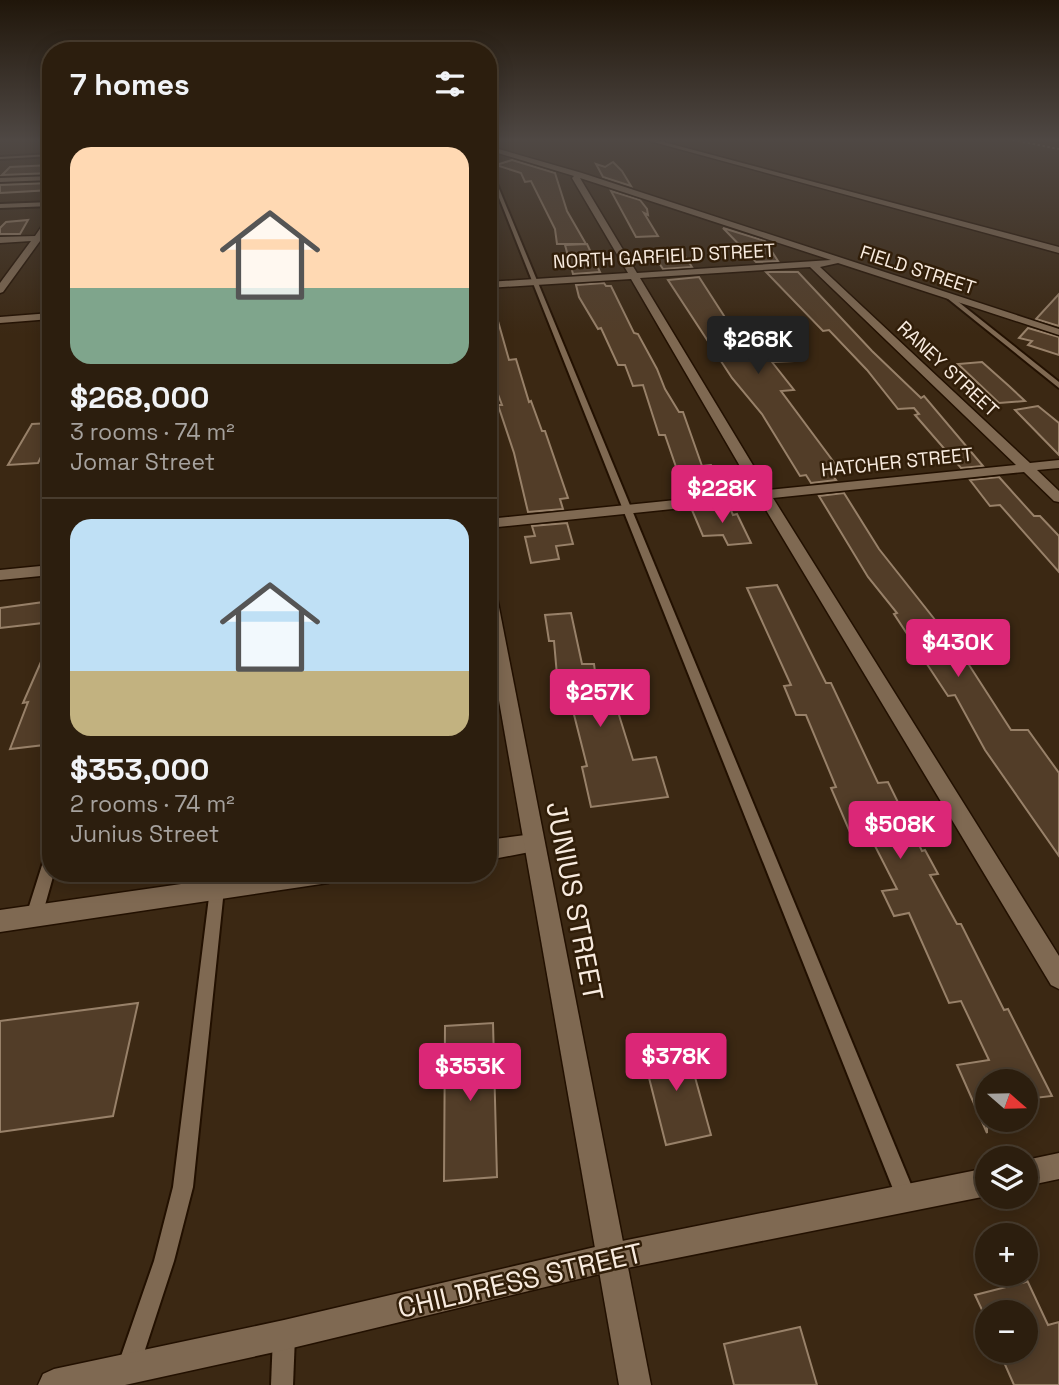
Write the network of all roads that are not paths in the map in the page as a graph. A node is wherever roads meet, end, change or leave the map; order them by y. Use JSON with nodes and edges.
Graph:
{"nodes":[{"id":1,"x":35,"y":205,"type":"edge"},
{"id":2,"x":505,"y":205,"type":"edge"},
{"id":3,"x":592,"y":205,"type":"edge"},
{"id":4,"x":669,"y":205,"type":"edge"},
{"id":5,"x":890,"y":205,"type":"edge"},
{"id":6,"x":0,"y":206,"type":"edge"},
{"id":7,"x":42,"y":232,"type":"edge"},
{"id":8,"x":38,"y":238,"type":"junction"},
{"id":9,"x":42,"y":238,"type":"edge"},
{"id":10,"x":0,"y":240,"type":"edge"},
{"id":11,"x":1059,"y":250,"type":"edge"},
{"id":12,"x":843,"y":262,"type":"junction"},
{"id":13,"x":813,"y":265,"type":"junction"},
{"id":14,"x":635,"y":274,"type":"junction"},
{"id":15,"x":536,"y":281,"type":"junction"},
{"id":16,"x":497,"y":284,"type":"edge"},
{"id":17,"x":0,"y":290,"type":"edge"},
{"id":18,"x":949,"y":297,"type":"junction"},
{"id":19,"x":42,"y":317,"type":"edge"},
{"id":20,"x":0,"y":320,"type":"edge"},
{"id":21,"x":1059,"y":332,"type":"edge"},
{"id":22,"x":1059,"y":386,"type":"edge"},
{"id":23,"x":1059,"y":464,"type":"edge"},
{"id":24,"x":1027,"y":467,"type":"junction"},
{"id":25,"x":764,"y":495,"type":"junction"},
{"id":26,"x":1059,"y":498,"type":"edge"},
{"id":27,"x":628,"y":509,"type":"junction"},
{"id":28,"x":497,"y":523,"type":"edge"},
{"id":29,"x":42,"y":571,"type":"edge"},
{"id":30,"x":0,"y":575,"type":"edge"},
{"id":31,"x":497,"y":675,"type":"edge"},
{"id":32,"x":533,"y":843,"type":"junction"},
{"id":33,"x":497,"y":849,"type":"edge"},
{"id":34,"x":44,"y":882,"type":"edge"},
{"id":35,"x":236,"y":882,"type":"edge"},
{"id":36,"x":217,"y":889,"type":"junction"},
{"id":37,"x":34,"y":916,"type":"junction"},
{"id":38,"x":0,"y":921,"type":"edge"},
{"id":39,"x":1059,"y":977,"type":"edge"},
{"id":40,"x":1059,"y":1166,"type":"edge"},
{"id":41,"x":1038,"y":1170,"type":"edge"},
{"id":42,"x":975,"y":1185,"type":"edge"},
{"id":43,"x":907,"y":1199,"type":"junction"},
{"id":44,"x":612,"y":1257,"type":"junction"},
{"id":45,"x":284,"y":1335,"type":"junction"},
{"id":46,"x":128,"y":1369,"type":"junction"},
{"id":47,"x":54,"y":1385,"type":"edge"},
{"id":48,"x":282,"y":1385,"type":"edge"},
{"id":49,"x":635,"y":1385,"type":"edge"}],
"edges":[{"from":1,"to":6,"type":"lane"},
{"from":2,"to":15,"type":"lane"},
{"from":3,"to":14,"type":"street"},
{"from":4,"to":12,"type":"street","name":"FIELD STREET"},
{"from":5,"to":11,"type":"street"},
{"from":7,"to":8,"type":"street"},
{"from":8,"to":9,"type":"street"},
{"from":8,"to":10,"type":"street"},
{"from":8,"to":17,"type":"street"},
{"from":12,"to":13,"type":"street","name":"NORTH GARFIELD STREET"},
{"from":12,"to":18,"type":"street","name":"FIELD STREET"},
{"from":13,"to":14,"type":"street","name":"NORTH GARFIELD STREET"},
{"from":13,"to":24,"type":"street","name":"RANEY STREET"},
{"from":14,"to":15,"type":"street","name":"NORTH GARFIELD STREET"},
{"from":14,"to":25,"type":"street"},
{"from":15,"to":16,"type":"street","name":"NORTH GARFIELD STREET"},
{"from":15,"to":27,"type":"lane"},
{"from":18,"to":21,"type":"street","name":"FIELD STREET"},
{"from":18,"to":22,"type":"lane"},
{"from":19,"to":20,"type":"street"},
{"from":23,"to":24,"type":"street","name":"HATCHER STREET"},
{"from":24,"to":25,"type":"street","name":"HATCHER STREET"},
{"from":24,"to":26,"type":"street","name":"RANEY STREET"},
{"from":25,"to":27,"type":"street","name":"HATCHER STREET"},
{"from":25,"to":39,"type":"street"},
{"from":27,"to":28,"type":"street","name":"HATCHER STREET"},
{"from":27,"to":43,"type":"lane"},
{"from":29,"to":30,"type":"street"},
{"from":31,"to":32,"type":"street","name":"JUNIUS STREET"},
{"from":32,"to":33,"type":"street"},
{"from":32,"to":44,"type":"street","name":"JUNIUS STREET"},
{"from":34,"to":37,"type":"lane"},
{"from":35,"to":36,"type":"street"},
{"from":36,"to":37,"type":"street"},
{"from":36,"to":46,"type":"lane"},
{"from":37,"to":38,"type":"street"},
{"from":40,"to":41,"type":"street"},
{"from":42,"to":43,"type":"street","name":"CHILDRESS STREET"},
{"from":43,"to":44,"type":"street","name":"CHILDRESS STREET"},
{"from":44,"to":45,"type":"street","name":"CHILDRESS STREET"},
{"from":44,"to":49,"type":"street","name":"JUNIUS STREET"},
{"from":45,"to":46,"type":"street","name":"CHILDRESS STREET"},
{"from":45,"to":48,"type":"lane"},
{"from":46,"to":47,"type":"street","name":"CHILDRESS STREET"}]}
